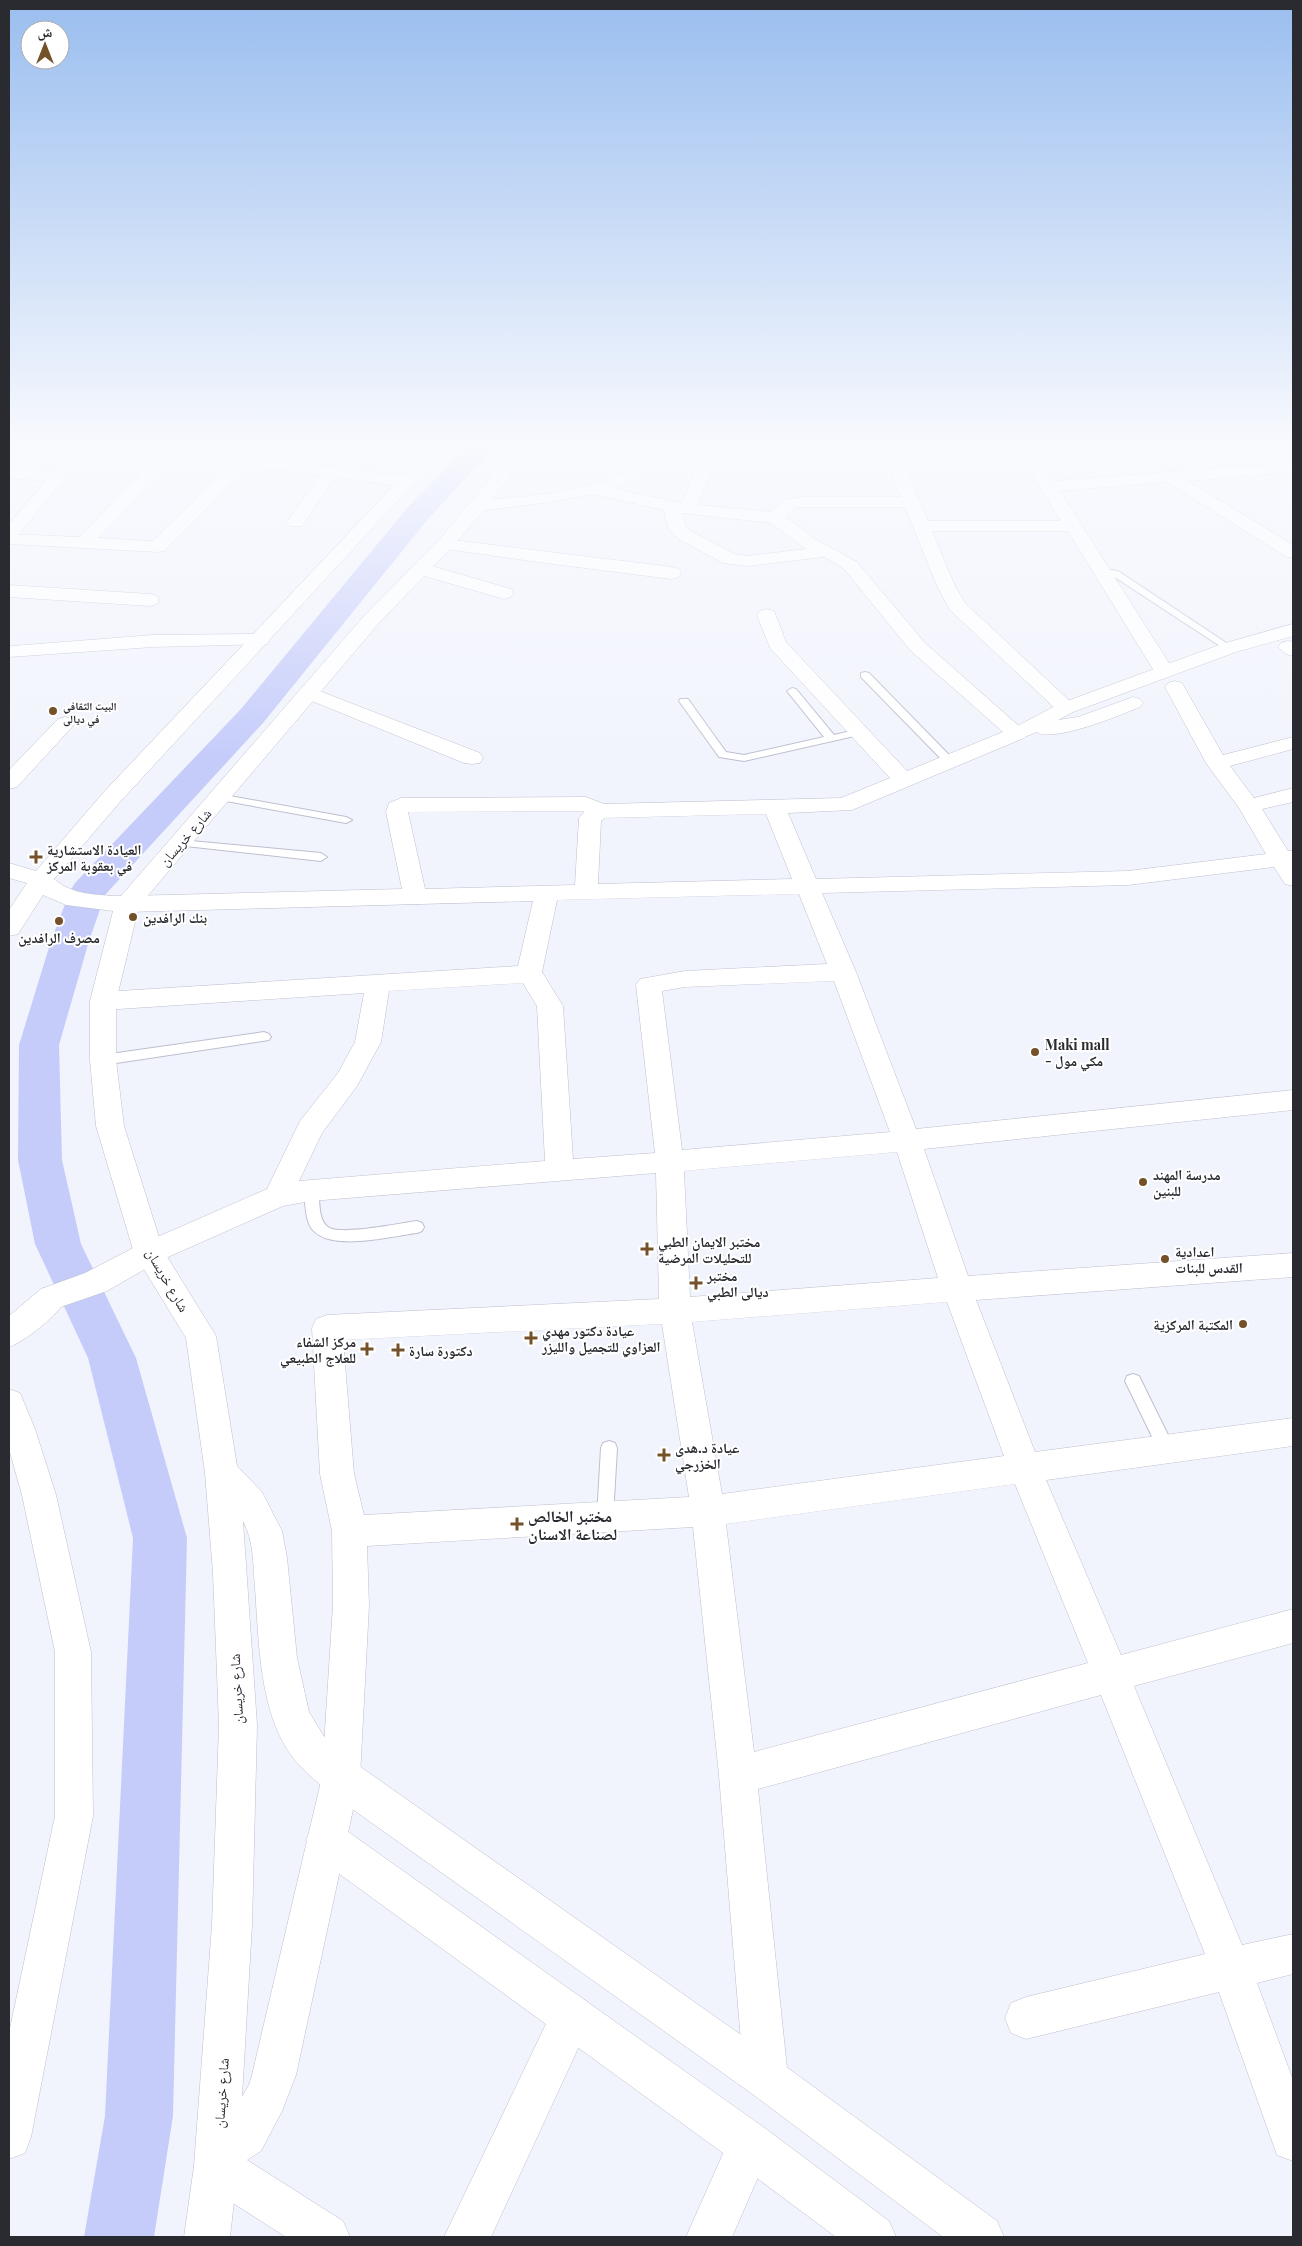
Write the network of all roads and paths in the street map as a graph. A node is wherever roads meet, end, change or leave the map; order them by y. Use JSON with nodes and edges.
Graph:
{"nodes":[{"id":1,"x":343,"y":550,"type":"edge"},
{"id":2,"x":439,"y":550,"type":"edge"},
{"id":3,"x":487,"y":550,"type":"edge"},
{"id":4,"x":713,"y":550,"type":"edge"},
{"id":5,"x":821,"y":550,"type":"edge"},
{"id":6,"x":932,"y":550,"type":"edge"},
{"id":7,"x":1088,"y":550,"type":"edge"},
{"id":8,"x":824,"y":552,"type":"junction"},
{"id":9,"x":421,"y":569,"type":"junction"},
{"id":10,"x":1102,"y":572,"type":"junction"},
{"id":11,"x":672,"y":573,"type":"dead end"},
{"id":12,"x":9,"y":591,"type":"edge"},
{"id":13,"x":504,"y":593,"type":"dead end"},
{"id":14,"x":150,"y":600,"type":"dead end"},
{"id":15,"x":767,"y":615,"type":"dead end"},
{"id":16,"x":260,"y":640,"type":"junction"},
{"id":17,"x":1292,"y":643,"type":"edge"},
{"id":18,"x":1228,"y":648,"type":"junction"},
{"id":19,"x":12,"y":652,"type":"dead end"},
{"id":20,"x":865,"y":674,"type":"dead end"},
{"id":21,"x":1170,"y":679,"type":"junction"},
{"id":22,"x":792,"y":691,"type":"dead end"},
{"id":23,"x":309,"y":693,"type":"junction"},
{"id":24,"x":684,"y":701,"type":"dead end"},
{"id":25,"x":1066,"y":708,"type":"junction"},
{"id":26,"x":65,"y":723,"type":"dead end"},
{"id":27,"x":859,"y":732,"type":"junction"},
{"id":28,"x":1017,"y":734,"type":"junction"},
{"id":29,"x":831,"y":738,"type":"junction"},
{"id":30,"x":1293,"y":743,"type":"edge"},
{"id":31,"x":472,"y":758,"type":"dead end"},
{"id":32,"x":950,"y":762,"type":"junction"},
{"id":33,"x":1217,"y":763,"type":"junction"},
{"id":34,"x":902,"y":780,"type":"junction"},
{"id":35,"x":9,"y":782,"type":"edge"},
{"id":36,"x":1293,"y":795,"type":"edge"},
{"id":37,"x":219,"y":797,"type":"junction"},
{"id":38,"x":1249,"y":806,"type":"junction"},
{"id":39,"x":774,"y":807,"type":"junction"},
{"id":40,"x":600,"y":811,"type":"junction"},
{"id":41,"x":346,"y":820,"type":"dead end"},
{"id":42,"x":180,"y":842,"type":"junction"},
{"id":43,"x":321,"y":857,"type":"dead end"},
{"id":44,"x":1289,"y":865,"type":"edge"},
{"id":45,"x":9,"y":870,"type":"edge"},
{"id":46,"x":41,"y":880,"type":"junction"},
{"id":47,"x":808,"y":887,"type":"junction"},
{"id":48,"x":586,"y":891,"type":"junction"},
{"id":49,"x":547,"y":893,"type":"junction"},
{"id":50,"x":415,"y":897,"type":"junction"},
{"id":51,"x":113,"y":904,"type":"junction"},
{"id":52,"x":9,"y":928,"type":"edge"},
{"id":53,"x":843,"y":972,"type":"junction"},
{"id":54,"x":529,"y":974,"type":"junction"},
{"id":55,"x":378,"y":983,"type":"junction"},
{"id":56,"x":103,"y":1001,"type":"junction"},
{"id":57,"x":264,"y":1037,"type":"dead end"},
{"id":58,"x":103,"y":1060,"type":"junction"},
{"id":59,"x":1293,"y":1100,"type":"edge"},
{"id":60,"x":907,"y":1141,"type":"junction"},
{"id":61,"x":670,"y":1163,"type":"junction"},
{"id":62,"x":560,"y":1172,"type":"junction"},
{"id":63,"x":311,"y":1190,"type":"junction"},
{"id":64,"x":278,"y":1196,"type":"junction"},
{"id":65,"x":417,"y":1227,"type":"dead end"},
{"id":66,"x":149,"y":1253,"type":"junction"},
{"id":67,"x":1293,"y":1265,"type":"edge"},
{"id":68,"x":957,"y":1289,"type":"junction"},
{"id":69,"x":52,"y":1298,"type":"junction"},
{"id":70,"x":9,"y":1307,"type":"edge"},
{"id":71,"x":675,"y":1311,"type":"junction"},
{"id":72,"x":9,"y":1334,"type":"edge"},
{"id":73,"x":1133,"y":1382,"type":"dead end"},
{"id":74,"x":9,"y":1403,"type":"edge"},
{"id":75,"x":1293,"y":1432,"type":"edge"},
{"id":76,"x":609,"y":1448,"type":"dead end"},
{"id":77,"x":1167,"y":1450,"type":"junction"},
{"id":78,"x":1025,"y":1469,"type":"junction"},
{"id":79,"x":222,"y":1473,"type":"junction"},
{"id":80,"x":708,"y":1511,"type":"junction"},
{"id":81,"x":605,"y":1517,"type":"junction"},
{"id":82,"x":349,"y":1531,"type":"junction"},
{"id":83,"x":1293,"y":1626,"type":"edge"},
{"id":84,"x":1111,"y":1674,"type":"junction"},
{"id":85,"x":738,"y":1775,"type":"junction"},
{"id":86,"x":341,"y":1777,"type":"junction"},
{"id":87,"x":326,"y":1840,"type":"junction"},
{"id":88,"x":1293,"y":1954,"type":"edge"},
{"id":89,"x":1231,"y":1968,"type":"junction"},
{"id":90,"x":572,"y":2016,"type":"junction"},
{"id":91,"x":1026,"y":2018,"type":"dead end"},
{"id":92,"x":766,"y":2078,"type":"junction"},
{"id":93,"x":9,"y":2137,"type":"edge"},
{"id":94,"x":1293,"y":2139,"type":"edge"},
{"id":95,"x":750,"y":2145,"type":"junction"},
{"id":96,"x":216,"y":2160,"type":"junction"},
{"id":97,"x":207,"y":2237,"type":"edge"},
{"id":98,"x":327,"y":2237,"type":"edge"},
{"id":99,"x":467,"y":2237,"type":"edge"},
{"id":100,"x":709,"y":2237,"type":"edge"},
{"id":101,"x":872,"y":2237,"type":"edge"},
{"id":102,"x":981,"y":2237,"type":"edge"}],
"edges":[{"from":1,"to":16,"type":"street"},
{"from":2,"to":9,"type":"street","name":"شارع خريسان"},
{"from":3,"to":11,"type":"street"},
{"from":4,"to":8,"type":"street"},
{"from":5,"to":8,"type":"street"},
{"from":6,"to":25,"type":"street"},
{"from":7,"to":10,"type":"street"},
{"from":8,"to":28,"type":"street"},
{"from":9,"to":13,"type":"street"},
{"from":9,"to":23,"type":"street","name":"شارع خريسان"},
{"from":10,"to":18,"type":"lane"},
{"from":10,"to":21,"type":"street"},
{"from":12,"to":14,"type":"street"},
{"from":15,"to":27,"type":"street"},
{"from":16,"to":19,"type":"street"},
{"from":16,"to":46,"type":"street"},
{"from":17,"to":18,"type":"street"},
{"from":17,"to":21,"type":"street"},
{"from":18,"to":21,"type":"street"},
{"from":20,"to":32,"type":"lane"},
{"from":21,"to":25,"type":"street"},
{"from":21,"to":28,"type":"street"},
{"from":21,"to":33,"type":"street"},
{"from":22,"to":29,"type":"lane"},
{"from":23,"to":31,"type":"street"},
{"from":23,"to":37,"type":"street","name":"شارع خريسان"},
{"from":24,"to":29,"type":"lane"},
{"from":25,"to":28,"type":"street"},
{"from":26,"to":35,"type":"street"},
{"from":27,"to":29,"type":"lane"},
{"from":27,"to":34,"type":"street"},
{"from":28,"to":32,"type":"street"},
{"from":30,"to":33,"type":"street"},
{"from":32,"to":34,"type":"street"},
{"from":33,"to":38,"type":"street"},
{"from":34,"to":39,"type":"street"},
{"from":36,"to":38,"type":"street"},
{"from":37,"to":41,"type":"lane"},
{"from":37,"to":42,"type":"street","name":"شارع خريسان"},
{"from":38,"to":44,"type":"street"},
{"from":39,"to":40,"type":"street"},
{"from":39,"to":47,"type":"street"},
{"from":40,"to":48,"type":"street"},
{"from":40,"to":50,"type":"street"},
{"from":42,"to":43,"type":"lane"},
{"from":42,"to":51,"type":"street","name":"شارع خريسان"},
{"from":44,"to":47,"type":"street"},
{"from":45,"to":46,"type":"street"},
{"from":46,"to":51,"type":"street"},
{"from":46,"to":52,"type":"street"},
{"from":47,"to":48,"type":"street"},
{"from":47,"to":53,"type":"street"},
{"from":48,"to":49,"type":"street"},
{"from":49,"to":50,"type":"street"},
{"from":49,"to":54,"type":"street"},
{"from":50,"to":51,"type":"street"},
{"from":51,"to":56,"type":"street","name":"شارع خريسان"},
{"from":53,"to":60,"type":"street"},
{"from":53,"to":61,"type":"street"},
{"from":54,"to":55,"type":"street"},
{"from":54,"to":62,"type":"street"},
{"from":55,"to":56,"type":"street"},
{"from":55,"to":64,"type":"street"},
{"from":56,"to":58,"type":"street","name":"شارع خريسان"},
{"from":57,"to":58,"type":"lane"},
{"from":58,"to":66,"type":"street","name":"شارع خريسان"},
{"from":59,"to":60,"type":"street"},
{"from":60,"to":61,"type":"street"},
{"from":60,"to":68,"type":"street"},
{"from":61,"to":62,"type":"street"},
{"from":61,"to":71,"type":"street"},
{"from":62,"to":63,"type":"street"},
{"from":63,"to":64,"type":"street"},
{"from":63,"to":65,"type":"lane"},
{"from":64,"to":66,"type":"street"},
{"from":66,"to":69,"type":"street"},
{"from":66,"to":79,"type":"street","name":"شارع خريسان"},
{"from":67,"to":68,"type":"street"},
{"from":68,"to":71,"type":"street"},
{"from":68,"to":78,"type":"street"},
{"from":69,"to":70,"type":"street"},
{"from":69,"to":72,"type":"street"},
{"from":71,"to":80,"type":"street"},
{"from":71,"to":82,"type":"street"},
{"from":73,"to":77,"type":"lane"},
{"from":74,"to":93,"type":"street"},
{"from":75,"to":77,"type":"street"},
{"from":76,"to":81,"type":"lane"},
{"from":77,"to":78,"type":"street"},
{"from":78,"to":80,"type":"street"},
{"from":78,"to":84,"type":"street"},
{"from":79,"to":86,"type":"street"},
{"from":79,"to":96,"type":"street","name":"شارع خريسان"},
{"from":80,"to":81,"type":"street"},
{"from":80,"to":85,"type":"street"},
{"from":81,"to":82,"type":"street"},
{"from":82,"to":86,"type":"street"},
{"from":83,"to":84,"type":"street"},
{"from":84,"to":85,"type":"street"},
{"from":84,"to":89,"type":"street"},
{"from":85,"to":92,"type":"street"},
{"from":86,"to":87,"type":"street"},
{"from":86,"to":92,"type":"street"},
{"from":87,"to":90,"type":"street"},
{"from":87,"to":96,"type":"street"},
{"from":88,"to":89,"type":"street"},
{"from":89,"to":91,"type":"street"},
{"from":89,"to":94,"type":"street"},
{"from":90,"to":95,"type":"street"},
{"from":90,"to":99,"type":"street"},
{"from":92,"to":102,"type":"street"},
{"from":95,"to":100,"type":"street"},
{"from":95,"to":101,"type":"street"},
{"from":96,"to":97,"type":"street","name":"شارع خريسان"},
{"from":96,"to":98,"type":"street"}]}
